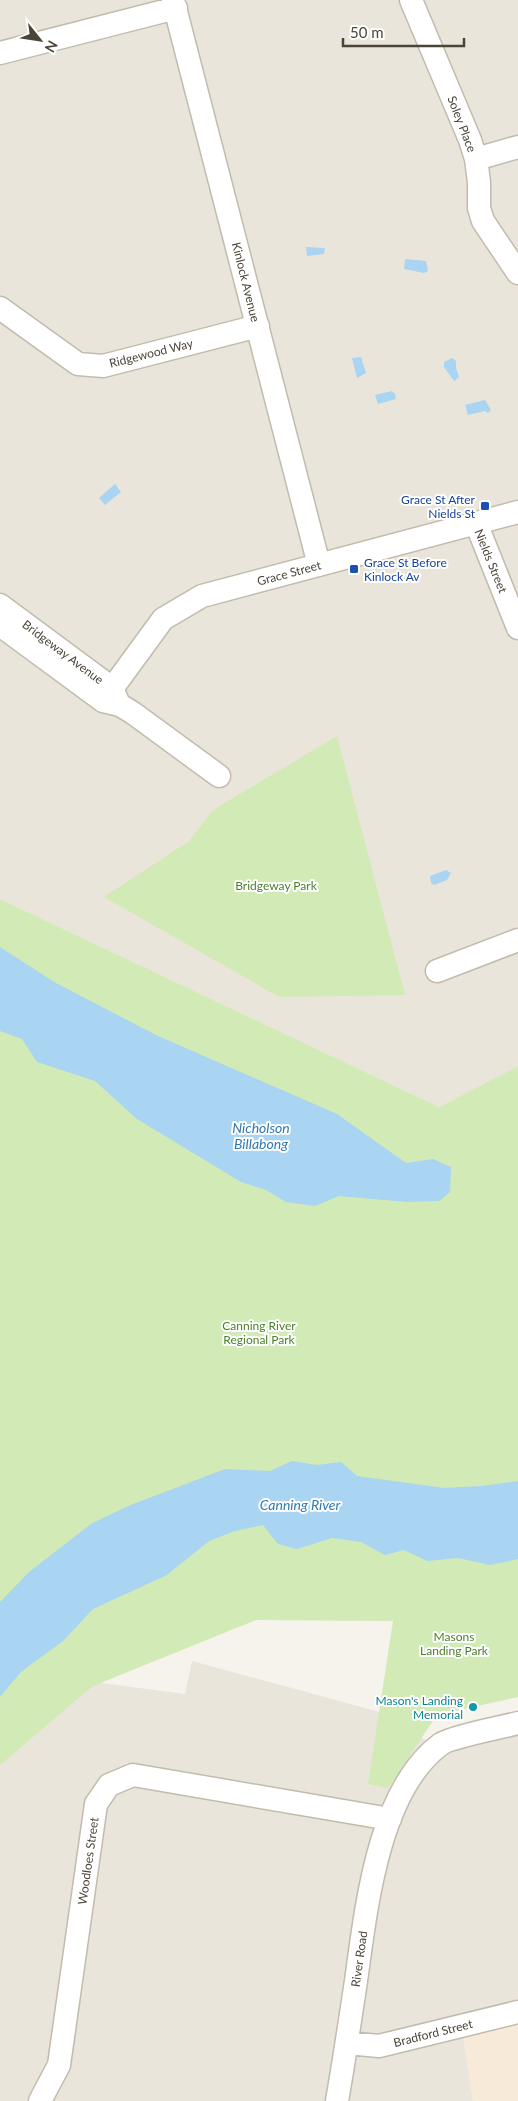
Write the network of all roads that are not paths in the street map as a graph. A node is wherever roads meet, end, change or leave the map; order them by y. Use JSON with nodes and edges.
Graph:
{"nodes":[{"id":1,"x":411,"y":0,"type":"edge"},
{"id":2,"x":175,"y":4,"type":"edge"},
{"id":3,"x":0,"y":53,"type":"edge"},
{"id":4,"x":518,"y":147,"type":"edge"},
{"id":5,"x":476,"y":159,"type":"junction"},
{"id":6,"x":518,"y":273,"type":"edge"},
{"id":7,"x":0,"y":308,"type":"edge"},
{"id":8,"x":258,"y":326,"type":"junction"},
{"id":9,"x":518,"y":512,"type":"edge"},
{"id":10,"x":476,"y":523,"type":"junction"},
{"id":11,"x":319,"y":565,"type":"junction"},
{"id":12,"x":0,"y":605,"type":"edge"},
{"id":13,"x":0,"y":626,"type":"edge"},
{"id":14,"x":518,"y":628,"type":"edge"},
{"id":15,"x":112,"y":698,"type":"junction"},
{"id":16,"x":219,"y":776,"type":"dead end"},
{"id":17,"x":518,"y":940,"type":"edge"},
{"id":18,"x":437,"y":971,"type":"dead end"},
{"id":19,"x":518,"y":1723,"type":"edge"},
{"id":20,"x":390,"y":1819,"type":"junction"},
{"id":21,"x":518,"y":2012,"type":"edge"},
{"id":22,"x":346,"y":2043,"type":"junction"},
{"id":23,"x":40,"y":2101,"type":"edge"},
{"id":24,"x":338,"y":2101,"type":"edge"}],
"edges":[{"from":1,"to":5,"type":"street","name":"Soley Place"},
{"from":2,"to":3,"type":"street"},
{"from":2,"to":8,"type":"street","name":"Kinlock Avenue"},
{"from":4,"to":5,"type":"street"},
{"from":5,"to":6,"type":"street","name":"Soley Place"},
{"from":7,"to":8,"type":"street","name":"Ridgewood Way"},
{"from":8,"to":11,"type":"street","name":"Kinlock Avenue"},
{"from":9,"to":10,"type":"street","name":"Grace Street"},
{"from":10,"to":11,"type":"street","name":"Grace Street"},
{"from":10,"to":14,"type":"street","name":"Nields Street"},
{"from":11,"to":15,"type":"street","name":"Grace Street"},
{"from":12,"to":15,"type":"street","name":"Bridgeway Avenue"},
{"from":13,"to":15,"type":"street","name":"Bridgeway Avenue"},
{"from":15,"to":16,"type":"street","name":"Bridgeway Avenue"},
{"from":17,"to":18,"type":"street"},
{"from":19,"to":20,"type":"street","name":"River Road"},
{"from":20,"to":22,"type":"street","name":"River Road"},
{"from":20,"to":23,"type":"street","name":"Woodloes Street"},
{"from":21,"to":22,"type":"street","name":"Bradford Street"},
{"from":22,"to":24,"type":"street","name":"River Road"}]}
